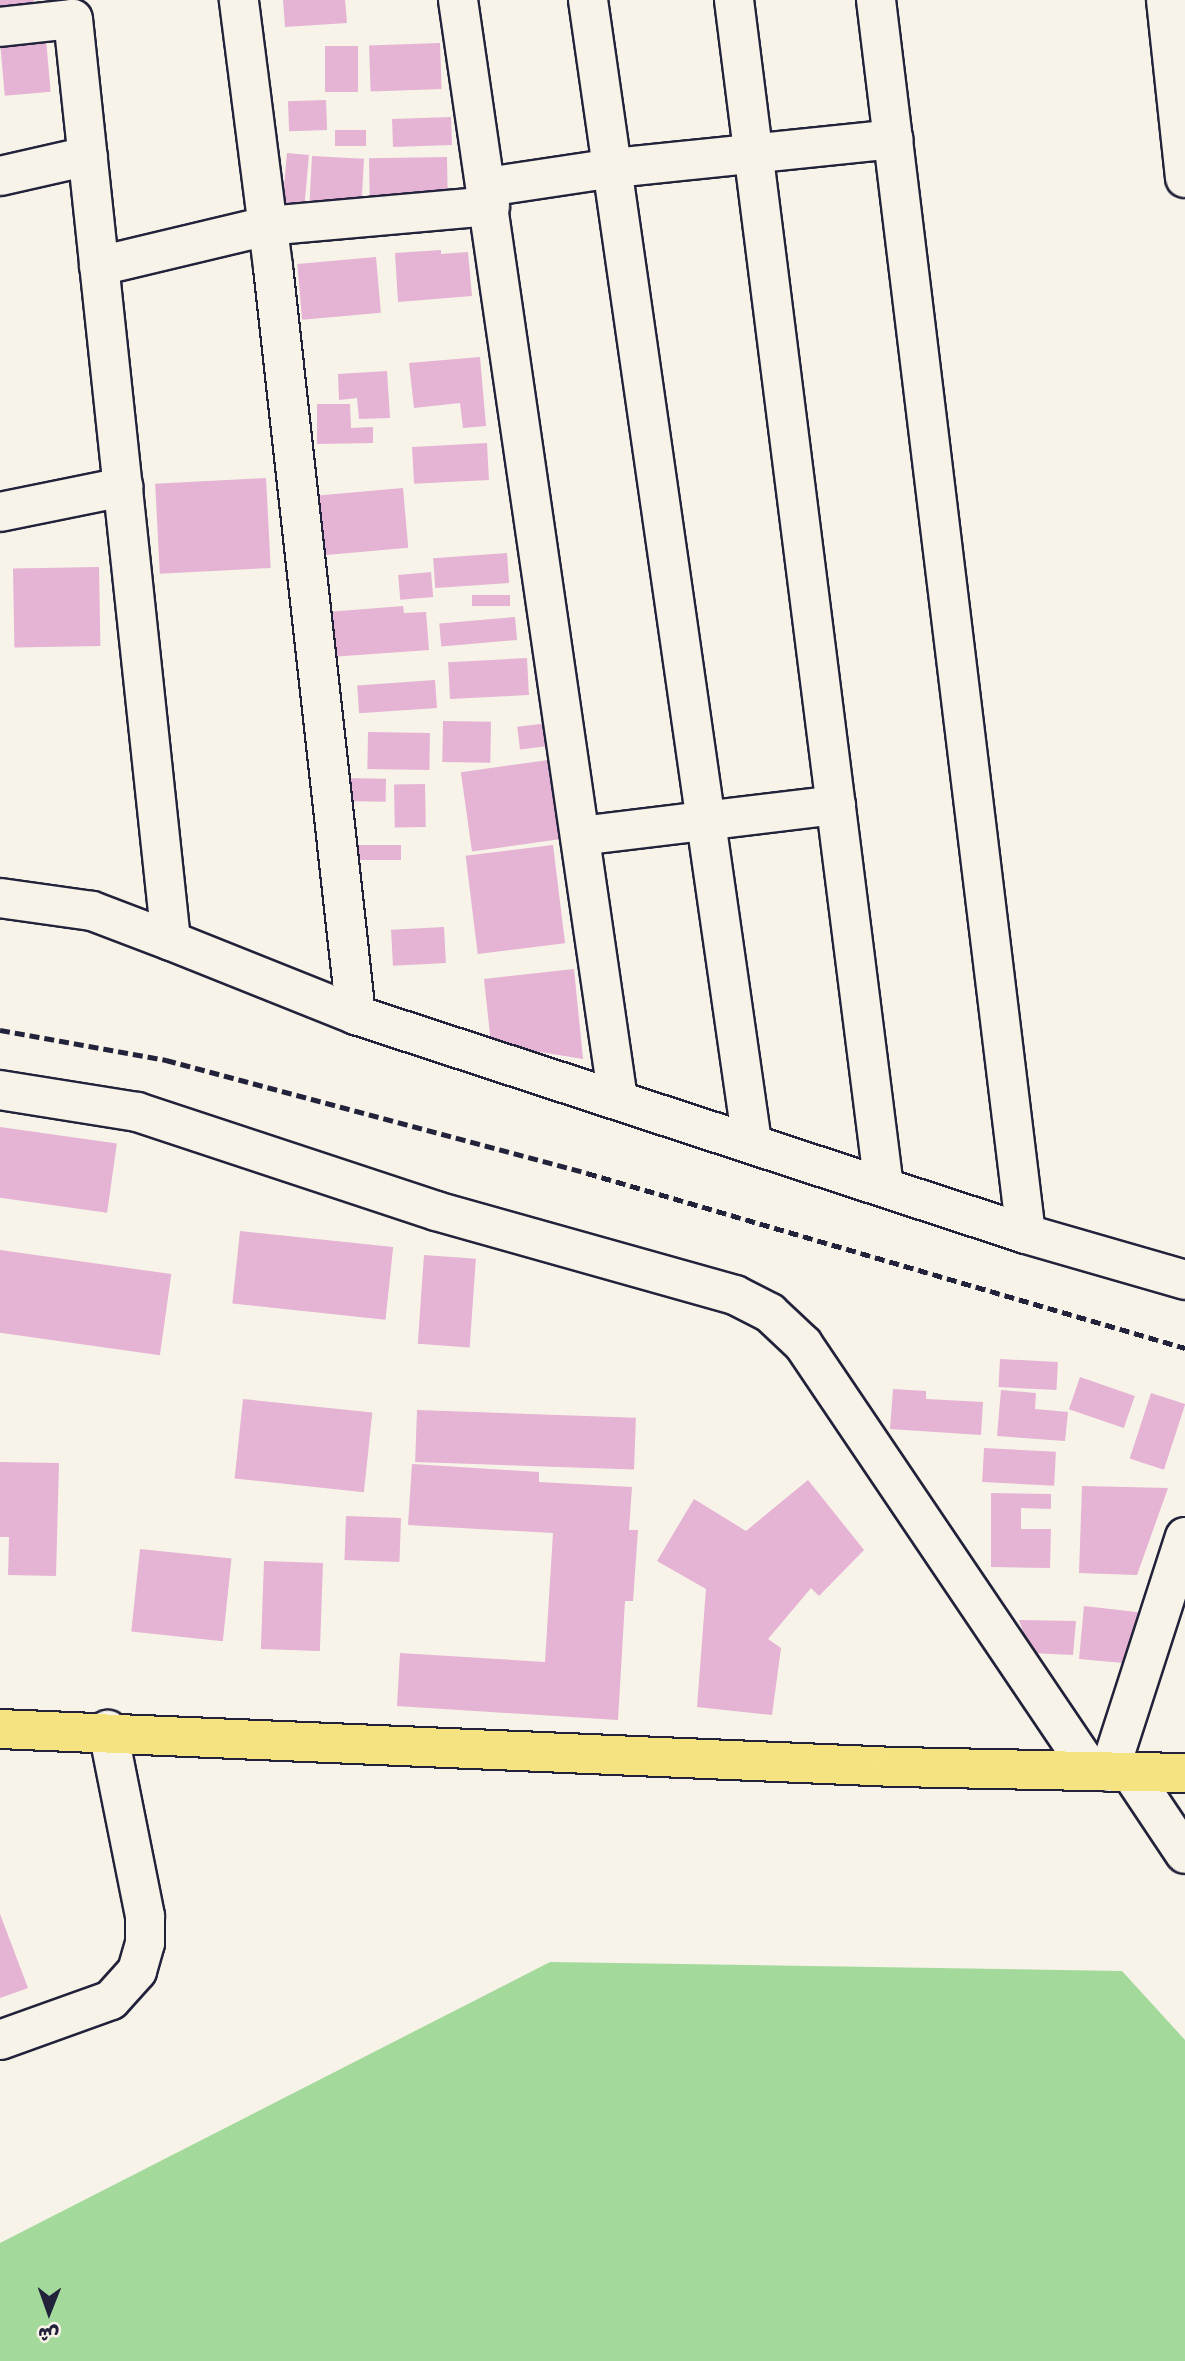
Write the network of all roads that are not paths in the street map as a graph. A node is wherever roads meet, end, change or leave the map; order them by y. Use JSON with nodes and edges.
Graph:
{"nodes":[{"id":1,"x":239,"y":0,"type":"edge"},
{"id":2,"x":458,"y":0,"type":"edge"},
{"id":3,"x":588,"y":0,"type":"edge"},
{"id":4,"x":734,"y":0,"type":"edge"},
{"id":5,"x":876,"y":0,"type":"edge"},
{"id":6,"x":1166,"y":0,"type":"edge"},
{"id":7,"x":72,"y":10,"type":"edge"},
{"id":8,"x":0,"y":27,"type":"edge"},
{"id":9,"x":893,"y":139,"type":"junction"},
{"id":10,"x":753,"y":155,"type":"junction"},
{"id":11,"x":88,"y":156,"type":"junction"},
{"id":12,"x":614,"y":168,"type":"junction"},
{"id":13,"x":0,"y":176,"type":"edge"},
{"id":14,"x":1185,"y":178,"type":"edge"},
{"id":15,"x":488,"y":197,"type":"junction"},
{"id":16,"x":267,"y":226,"type":"junction"},
{"id":17,"x":99,"y":266,"type":"junction"},
{"id":18,"x":123,"y":487,"type":"junction"},
{"id":19,"x":0,"y":512,"type":"edge"},
{"id":20,"x":836,"y":805,"type":"junction"},
{"id":21,"x":706,"y":820,"type":"junction"},
{"id":22,"x":580,"y":836,"type":"junction"},
{"id":23,"x":0,"y":898,"type":"edge"},
{"id":24,"x":171,"y":941,"type":"junction"},
{"id":25,"x":356,"y":1015,"type":"junction"},
{"id":26,"x":0,"y":1090,"type":"edge"},
{"id":27,"x":618,"y":1099,"type":"junction"},
{"id":28,"x":752,"y":1143,"type":"junction"},
{"id":29,"x":884,"y":1187,"type":"junction"},
{"id":30,"x":1026,"y":1234,"type":"junction"},
{"id":31,"x":1185,"y":1280,"type":"edge"},
{"id":32,"x":1185,"y":1537,"type":"edge"},
{"id":33,"x":0,"y":1729,"type":"edge"},
{"id":34,"x":108,"y":1730,"type":"junction"},
{"id":35,"x":1110,"y":1772,"type":"junction"},
{"id":36,"x":1185,"y":1773,"type":"edge"},
{"id":37,"x":1182,"y":1846,"type":"edge"},
{"id":38,"x":0,"y":2040,"type":"edge"}],
"edges":[{"from":1,"to":16,"type":"street"},
{"from":2,"to":15,"type":"street"},
{"from":3,"to":12,"type":"street"},
{"from":4,"to":10,"type":"street"},
{"from":5,"to":9,"type":"street"},
{"from":6,"to":14,"type":"street"},
{"from":7,"to":8,"type":"street"},
{"from":7,"to":11,"type":"street"},
{"from":9,"to":10,"type":"street"},
{"from":9,"to":30,"type":"street"},
{"from":10,"to":12,"type":"street"},
{"from":10,"to":20,"type":"street"},
{"from":11,"to":13,"type":"street"},
{"from":11,"to":17,"type":"street"},
{"from":12,"to":15,"type":"street"},
{"from":12,"to":21,"type":"street"},
{"from":15,"to":16,"type":"street"},
{"from":15,"to":22,"type":"street"},
{"from":16,"to":17,"type":"street"},
{"from":16,"to":25,"type":"street"},
{"from":17,"to":18,"type":"street"},
{"from":18,"to":19,"type":"street"},
{"from":18,"to":24,"type":"street"},
{"from":20,"to":21,"type":"street"},
{"from":20,"to":29,"type":"street"},
{"from":21,"to":22,"type":"street"},
{"from":21,"to":28,"type":"street"},
{"from":22,"to":27,"type":"street"},
{"from":23,"to":24,"type":"street"},
{"from":24,"to":25,"type":"street"},
{"from":25,"to":27,"type":"street"},
{"from":26,"to":35,"type":"street"},
{"from":27,"to":28,"type":"street"},
{"from":28,"to":29,"type":"street"},
{"from":29,"to":30,"type":"street"},
{"from":30,"to":31,"type":"street"},
{"from":32,"to":35,"type":"street"},
{"from":33,"to":34,"type":"main road"},
{"from":34,"to":35,"type":"main road"},
{"from":34,"to":38,"type":"street"},
{"from":35,"to":36,"type":"main road"},
{"from":35,"to":37,"type":"street"}]}
